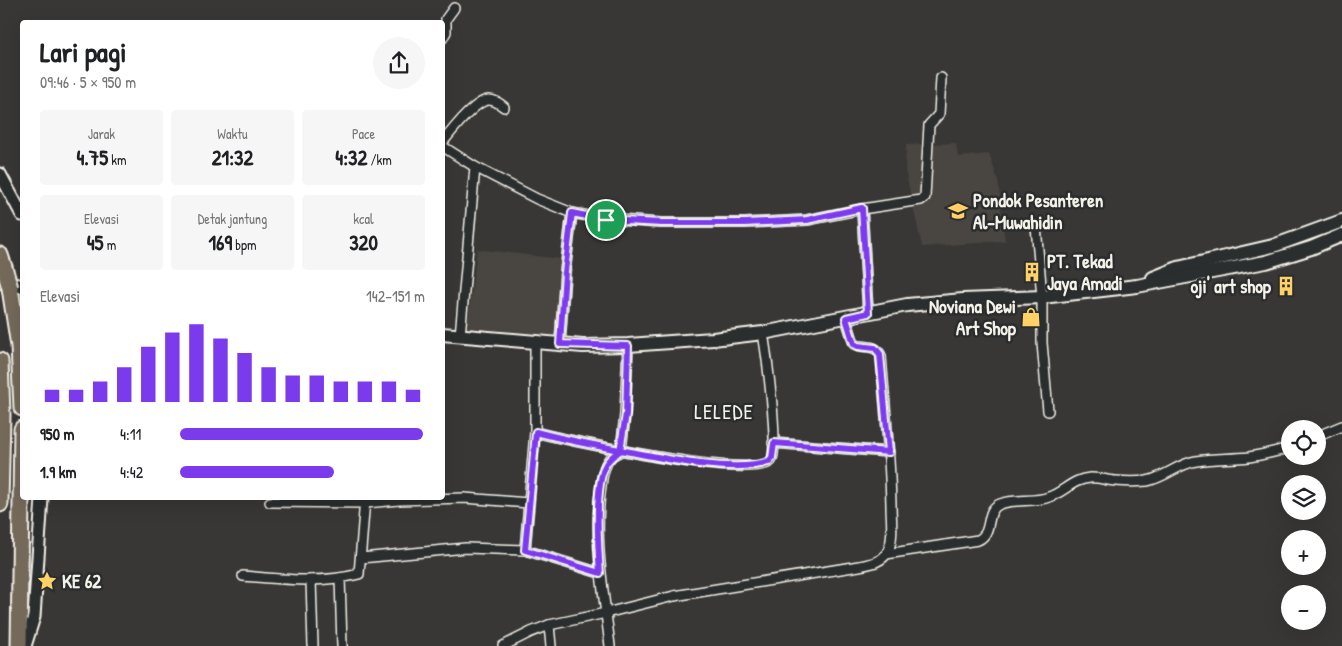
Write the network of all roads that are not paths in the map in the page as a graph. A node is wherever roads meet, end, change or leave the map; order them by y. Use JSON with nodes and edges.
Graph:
{"nodes":[{"id":1,"x":454,"y":8,"type":"dead end"},
{"id":2,"x":445,"y":34,"type":"edge"},
{"id":3,"x":940,"y":78,"type":"dead end"},
{"id":4,"x":504,"y":107,"type":"dead end"},
{"id":5,"x":445,"y":141,"type":"edge"},
{"id":6,"x":445,"y":147,"type":"edge"},
{"id":7,"x":476,"y":167,"type":"junction"},
{"id":8,"x":0,"y":174,"type":"edge"},
{"id":9,"x":862,"y":208,"type":"junction"},
{"id":10,"x":20,"y":211,"type":"edge"},
{"id":11,"x":572,"y":213,"type":"junction"},
{"id":12,"x":1342,"y":221,"type":"edge"},
{"id":13,"x":1036,"y":226,"type":"dead end"},
{"id":14,"x":1342,"y":235,"type":"edge"},
{"id":15,"x":1261,"y":249,"type":"junction"},
{"id":16,"x":1266,"y":262,"type":"junction"},
{"id":17,"x":7,"y":276,"type":"edge"},
{"id":18,"x":1137,"y":286,"type":"junction"},
{"id":19,"x":1042,"y":297,"type":"junction"},
{"id":20,"x":868,"y":313,"type":"junction"},
{"id":21,"x":846,"y":318,"type":"junction"},
{"id":22,"x":763,"y":333,"type":"junction"},
{"id":23,"x":445,"y":334,"type":"edge"},
{"id":24,"x":460,"y":336,"type":"junction"},
{"id":25,"x":535,"y":343,"type":"junction"},
{"id":26,"x":560,"y":344,"type":"junction"},
{"id":27,"x":628,"y":346,"type":"junction"},
{"id":28,"x":0,"y":361,"type":"edge"},
{"id":29,"x":20,"y":367,"type":"edge"},
{"id":30,"x":1048,"y":411,"type":"dead end"},
{"id":31,"x":1342,"y":426,"type":"edge"},
{"id":32,"x":536,"y":432,"type":"junction"},
{"id":33,"x":1326,"y":433,"type":"edge"},
{"id":34,"x":774,"y":443,"type":"junction"},
{"id":35,"x":1281,"y":450,"type":"edge"},
{"id":36,"x":620,"y":451,"type":"junction"},
{"id":37,"x":889,"y":452,"type":"junction"},
{"id":38,"x":445,"y":499,"type":"edge"},
{"id":39,"x":21,"y":500,"type":"edge"},
{"id":40,"x":42,"y":500,"type":"edge"},
{"id":41,"x":365,"y":500,"type":"edge"},
{"id":42,"x":399,"y":500,"type":"edge"},
{"id":43,"x":270,"y":502,"type":"dead end"},
{"id":44,"x":529,"y":503,"type":"junction"},
{"id":45,"x":0,"y":504,"type":"edge"},
{"id":46,"x":525,"y":550,"type":"junction"},
{"id":47,"x":886,"y":554,"type":"junction"},
{"id":48,"x":361,"y":558,"type":"junction"},
{"id":49,"x":600,"y":573,"type":"junction"},
{"id":50,"x":243,"y":576,"type":"dead end"},
{"id":51,"x":340,"y":578,"type":"junction"},
{"id":52,"x":311,"y":580,"type":"junction"},
{"id":53,"x":606,"y":613,"type":"junction"},
{"id":54,"x":548,"y":625,"type":"junction"},
{"id":55,"x":19,"y":646,"type":"edge"},
{"id":56,"x":26,"y":646,"type":"edge"},
{"id":57,"x":313,"y":646,"type":"edge"},
{"id":58,"x":342,"y":646,"type":"edge"},
{"id":59,"x":503,"y":646,"type":"edge"},
{"id":60,"x":551,"y":646,"type":"edge"},
{"id":61,"x":610,"y":646,"type":"edge"}],
"edges":[{"from":1,"to":2,"type":"street"},
{"from":3,"to":9,"type":"street"},
{"from":4,"to":5,"type":"street"},
{"from":6,"to":7,"type":"street"},
{"from":7,"to":11,"type":"street"},
{"from":7,"to":24,"type":"street"},
{"from":8,"to":10,"type":"street"},
{"from":9,"to":11,"type":"street"},
{"from":9,"to":20,"type":"street"},
{"from":11,"to":26,"type":"street"},
{"from":12,"to":15,"type":"main road"},
{"from":13,"to":19,"type":"street"},
{"from":14,"to":16,"type":"main road"},
{"from":15,"to":16,"type":"main road"},
{"from":15,"to":18,"type":"main road"},
{"from":16,"to":18,"type":"main road"},
{"from":17,"to":29,"type":"highway"},
{"from":18,"to":19,"type":"main road"},
{"from":19,"to":20,"type":"main road"},
{"from":19,"to":30,"type":"street"},
{"from":20,"to":21,"type":"main road"},
{"from":21,"to":22,"type":"main road"},
{"from":21,"to":37,"type":"street"},
{"from":22,"to":27,"type":"main road"},
{"from":22,"to":34,"type":"street"},
{"from":23,"to":24,"type":"main road"},
{"from":24,"to":25,"type":"main road"},
{"from":25,"to":26,"type":"main road"},
{"from":25,"to":32,"type":"street"},
{"from":26,"to":27,"type":"main road"},
{"from":27,"to":36,"type":"street"},
{"from":28,"to":45,"type":"highway"},
{"from":31,"to":33,"type":"street"},
{"from":32,"to":36,"type":"street"},
{"from":32,"to":44,"type":"street"},
{"from":34,"to":36,"type":"street"},
{"from":34,"to":37,"type":"street"},
{"from":35,"to":47,"type":"street"},
{"from":36,"to":49,"type":"street"},
{"from":37,"to":47,"type":"street"},
{"from":38,"to":44,"type":"street"},
{"from":39,"to":55,"type":"highway"},
{"from":40,"to":56,"type":"street"},
{"from":41,"to":42,"type":"street"},
{"from":41,"to":43,"type":"street"},
{"from":41,"to":48,"type":"street"},
{"from":44,"to":46,"type":"street"},
{"from":46,"to":48,"type":"street"},
{"from":46,"to":49,"type":"street"},
{"from":47,"to":53,"type":"street"},
{"from":48,"to":51,"type":"street"},
{"from":49,"to":53,"type":"street"},
{"from":50,"to":52,"type":"street"},
{"from":51,"to":52,"type":"street"},
{"from":51,"to":58,"type":"street"},
{"from":52,"to":57,"type":"street"},
{"from":53,"to":54,"type":"street"},
{"from":53,"to":61,"type":"street"},
{"from":54,"to":59,"type":"street"},
{"from":54,"to":60,"type":"street"}]}
